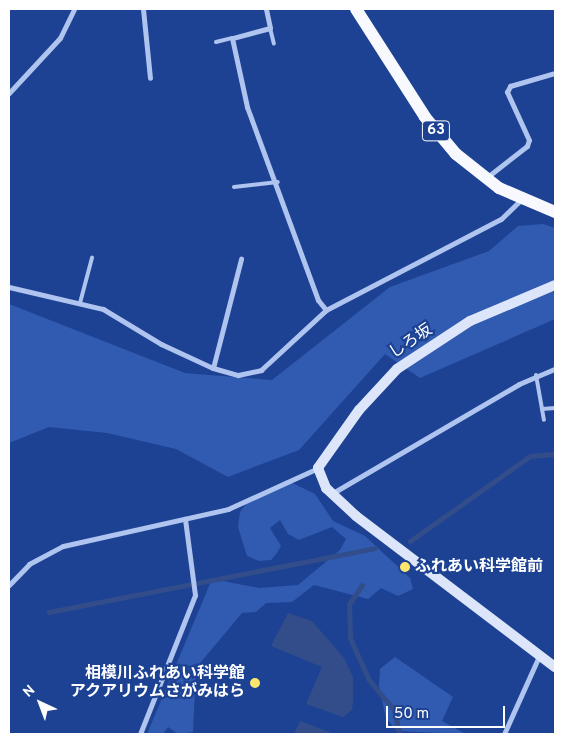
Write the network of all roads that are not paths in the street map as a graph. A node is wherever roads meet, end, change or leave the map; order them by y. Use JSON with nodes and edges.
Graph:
{"nodes":[{"id":1,"x":74,"y":9,"type":"edge"},
{"id":2,"x":143,"y":9,"type":"edge"},
{"id":3,"x":266,"y":9,"type":"edge"},
{"id":4,"x":356,"y":9,"type":"edge"},
{"id":5,"x":270,"y":28,"type":"junction"},
{"id":6,"x":232,"y":38,"type":"junction"},
{"id":7,"x":216,"y":42,"type":"dead end"},
{"id":8,"x":274,"y":44,"type":"dead end"},
{"id":9,"x":555,"y":73,"type":"edge"},
{"id":10,"x":150,"y":78,"type":"dead end"},
{"id":11,"x":9,"y":93,"type":"edge"},
{"id":12,"x":486,"y":178,"type":"junction"},
{"id":13,"x":278,"y":182,"type":"junction"},
{"id":14,"x":234,"y":187,"type":"dead end"},
{"id":15,"x":521,"y":200,"type":"junction"},
{"id":16,"x":555,"y":212,"type":"edge"},
{"id":17,"x":92,"y":258,"type":"dead end"},
{"id":18,"x":241,"y":259,"type":"dead end"},
{"id":19,"x":555,"y":286,"type":"edge"},
{"id":20,"x":9,"y":287,"type":"edge"},
{"id":21,"x":80,"y":303,"type":"junction"},
{"id":22,"x":326,"y":310,"type":"junction"},
{"id":23,"x":213,"y":368,"type":"junction"},
{"id":24,"x":555,"y":369,"type":"edge"},
{"id":25,"x":536,"y":376,"type":"junction"},
{"id":26,"x":555,"y":408,"type":"edge"},
{"id":27,"x":542,"y":410,"type":"junction"},
{"id":28,"x":544,"y":420,"type":"dead end"},
{"id":29,"x":318,"y":468,"type":"junction"},
{"id":30,"x":331,"y":494,"type":"junction"},
{"id":31,"x":185,"y":519,"type":"junction"},
{"id":32,"x":9,"y":584,"type":"edge"},
{"id":33,"x":539,"y":656,"type":"junction"},
{"id":34,"x":555,"y":667,"type":"edge"},
{"id":35,"x":140,"y":734,"type":"edge"},
{"id":36,"x":504,"y":734,"type":"edge"}],
"edges":[{"from":1,"to":11,"type":"street"},
{"from":2,"to":10,"type":"street"},
{"from":3,"to":5,"type":"street"},
{"from":4,"to":12,"type":"main road","number":"63"},
{"from":5,"to":6,"type":"street"},
{"from":5,"to":8,"type":"lane"},
{"from":6,"to":7,"type":"lane"},
{"from":6,"to":13,"type":"street"},
{"from":9,"to":12,"type":"street"},
{"from":12,"to":15,"type":"main road","number":"63"},
{"from":13,"to":14,"type":"lane"},
{"from":13,"to":22,"type":"street"},
{"from":15,"to":16,"type":"main road","number":"63"},
{"from":15,"to":22,"type":"street"},
{"from":17,"to":21,"type":"lane"},
{"from":18,"to":23,"type":"street"},
{"from":19,"to":29,"type":"street","name":"しろ坂"},
{"from":20,"to":21,"type":"street"},
{"from":21,"to":23,"type":"street"},
{"from":22,"to":23,"type":"street"},
{"from":24,"to":25,"type":"street"},
{"from":25,"to":27,"type":"lane"},
{"from":25,"to":30,"type":"street"},
{"from":26,"to":27,"type":"lane"},
{"from":27,"to":28,"type":"lane"},
{"from":29,"to":30,"type":"street"},
{"from":29,"to":31,"type":"street"},
{"from":30,"to":33,"type":"street"},
{"from":31,"to":32,"type":"street"},
{"from":31,"to":35,"type":"street"},
{"from":33,"to":34,"type":"street"},
{"from":33,"to":36,"type":"street"}]}
